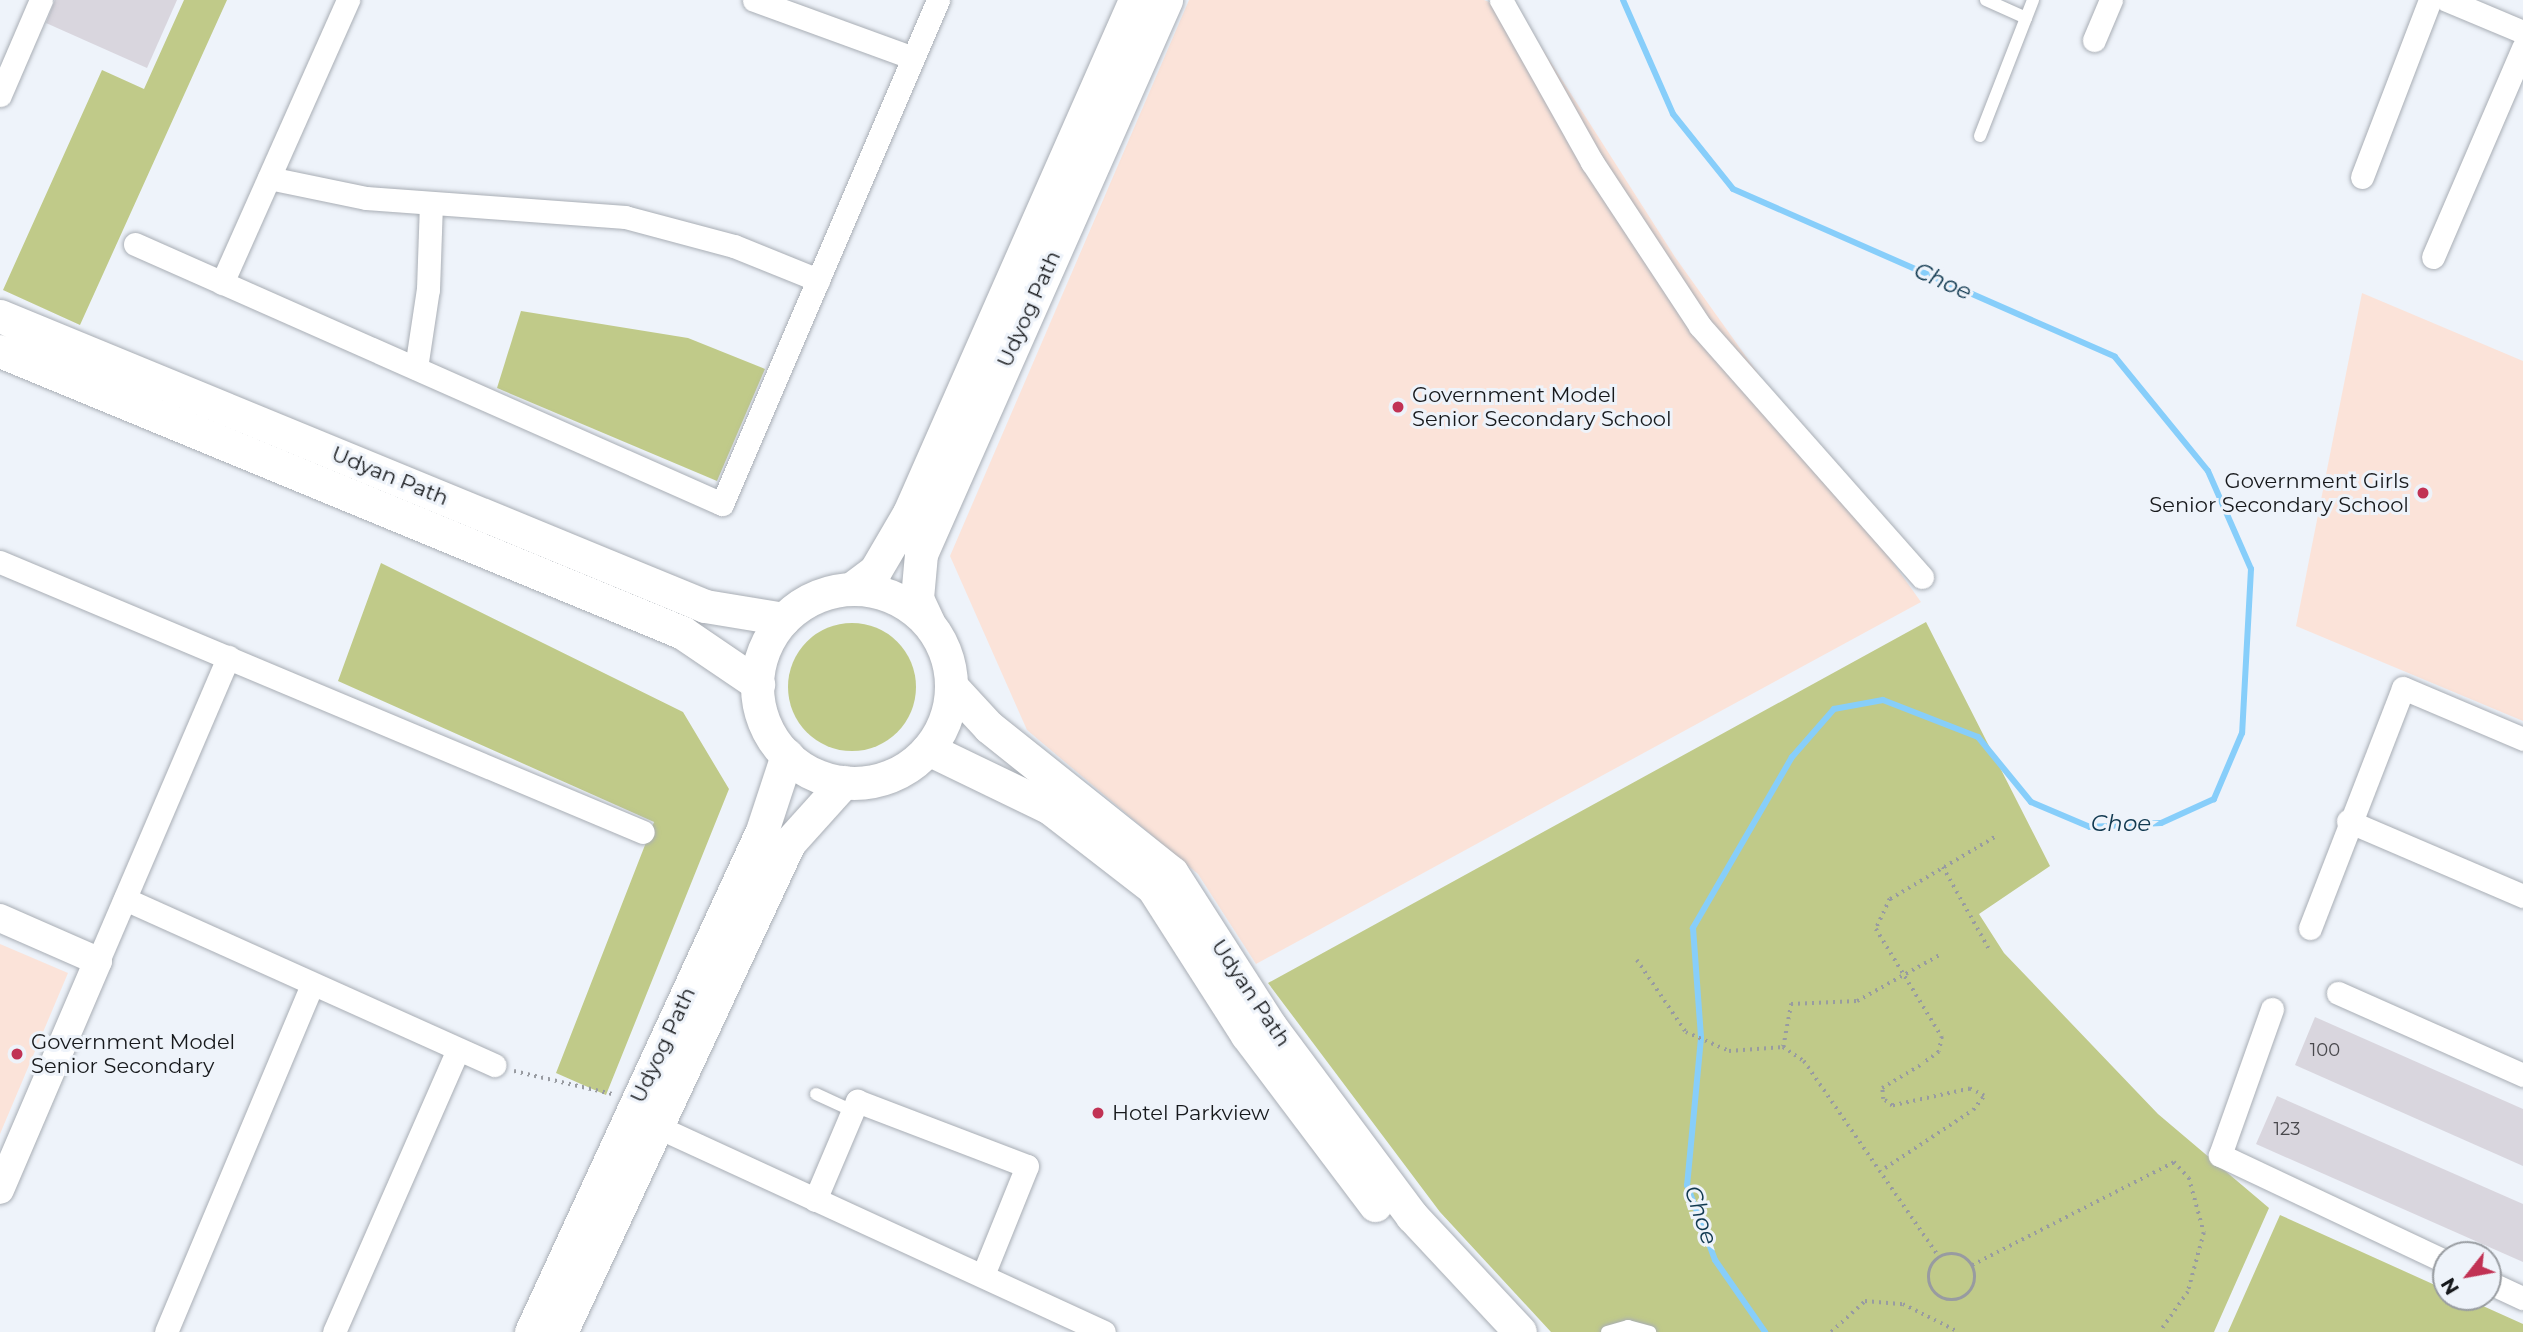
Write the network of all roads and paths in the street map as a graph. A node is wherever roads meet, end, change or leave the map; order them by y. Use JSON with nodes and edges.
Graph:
{"nodes":[{"id":1,"x":41,"y":0,"type":"edge"},
{"id":2,"x":348,"y":0,"type":"edge"},
{"id":3,"x":754,"y":0,"type":"edge"},
{"id":4,"x":938,"y":0,"type":"edge"},
{"id":5,"x":1135,"y":0,"type":"edge"},
{"id":6,"x":1166,"y":0,"type":"edge"},
{"id":7,"x":1501,"y":0,"type":"edge"},
{"id":8,"x":1986,"y":0,"type":"edge"},
{"id":9,"x":2033,"y":0,"type":"edge"},
{"id":10,"x":2111,"y":0,"type":"edge"},
{"id":11,"x":2430,"y":0,"type":"edge"},
{"id":12,"x":2453,"y":1,"type":"edge"},
{"id":13,"x":2026,"y":18,"type":"junction"},
{"id":14,"x":2523,"y":32,"type":"edge"},
{"id":15,"x":2094,"y":40,"type":"dead end"},
{"id":16,"x":2523,"y":48,"type":"edge"},
{"id":17,"x":913,"y":58,"type":"junction"},
{"id":18,"x":2,"y":85,"type":"edge"},
{"id":19,"x":1980,"y":136,"type":"dead end"},
{"id":20,"x":2362,"y":177,"type":"dead end"},
{"id":21,"x":269,"y":178,"type":"junction"},
{"id":22,"x":431,"y":203,"type":"junction"},
{"id":23,"x":135,"y":244,"type":"dead end"},
{"id":24,"x":2433,"y":257,"type":"dead end"},
{"id":25,"x":818,"y":280,"type":"junction"},
{"id":26,"x":222,"y":283,"type":"junction"},
{"id":27,"x":0,"y":316,"type":"edge"},
{"id":28,"x":0,"y":351,"type":"edge"},
{"id":29,"x":416,"y":369,"type":"junction"},
{"id":30,"x":0,"y":562,"type":"edge"},
{"id":31,"x":1922,"y":577,"type":"dead end"},
{"id":32,"x":851,"y":589,"type":"junction"},
{"id":33,"x":784,"y":619,"type":"junction"},
{"id":34,"x":928,"y":622,"type":"junction"},
{"id":35,"x":228,"y":657,"type":"junction"},
{"id":36,"x":758,"y":684,"type":"junction"},
{"id":37,"x":951,"y":686,"type":"junction"},
{"id":38,"x":2523,"y":739,"type":"edge"},
{"id":39,"x":928,"y":749,"type":"junction"},
{"id":40,"x":787,"y":755,"type":"junction"},
{"id":41,"x":844,"y":782,"type":"junction"},
{"id":42,"x":2348,"y":821,"type":"junction"},
{"id":43,"x":643,"y":832,"type":"dead end"},
{"id":44,"x":1996,"y":836,"type":"dead end"},
{"id":45,"x":1943,"y":867,"type":"junction"},
{"id":46,"x":2523,"y":896,"type":"edge"},
{"id":47,"x":125,"y":899,"type":"junction"},
{"id":48,"x":0,"y":918,"type":"edge"},
{"id":49,"x":2310,"y":928,"type":"dead end"},
{"id":50,"x":1989,"y":949,"type":"dead end"},
{"id":51,"x":1941,"y":954,"type":"dead end"},
{"id":52,"x":1637,"y":960,"type":"dead end"},
{"id":53,"x":98,"y":961,"type":"junction"},
{"id":54,"x":312,"y":984,"type":"junction"},
{"id":55,"x":2338,"y":993,"type":"dead end"},
{"id":56,"x":2272,"y":1009,"type":"dead end"},
{"id":57,"x":1783,"y":1047,"type":"junction"},
{"id":58,"x":458,"y":1050,"type":"junction"},
{"id":59,"x":494,"y":1065,"type":"joint"},
{"id":60,"x":2523,"y":1075,"type":"edge"},
{"id":61,"x":816,"y":1094,"type":"dead end"},
{"id":62,"x":639,"y":1099,"type":"junction"},
{"id":63,"x":853,"y":1111,"type":"junction"},
{"id":64,"x":656,"y":1126,"type":"junction"},
{"id":65,"x":1884,"y":1169,"type":"junction"},
{"id":66,"x":0,"y":1190,"type":"edge"},
{"id":67,"x":815,"y":1200,"type":"junction"},
{"id":68,"x":2432,"y":1255,"type":"edge"},
{"id":69,"x":1939,"y":1257,"type":"junction"},
{"id":70,"x":1972,"y":1265,"type":"junction"},
{"id":71,"x":983,"y":1275,"type":"junction"},
{"id":72,"x":2502,"y":1288,"type":"edge"},
{"id":73,"x":2523,"y":1298,"type":"edge"},
{"id":74,"x":1060,"y":1323,"type":"edge"},
{"id":75,"x":166,"y":1332,"type":"edge"},
{"id":76,"x":334,"y":1332,"type":"edge"},
{"id":77,"x":531,"y":1332,"type":"edge"},
{"id":78,"x":561,"y":1332,"type":"edge"},
{"id":79,"x":1104,"y":1332,"type":"edge"},
{"id":80,"x":1488,"y":1332,"type":"edge"},
{"id":81,"x":1520,"y":1332,"type":"edge"},
{"id":82,"x":1607,"y":1332,"type":"edge"},
{"id":83,"x":1650,"y":1332,"type":"edge"},
{"id":84,"x":1831,"y":1332,"type":"edge"},
{"id":85,"x":1959,"y":1332,"type":"edge"},
{"id":86,"x":2160,"y":1332,"type":"edge"}],
"edges":[{"from":1,"to":18,"type":"street"},
{"from":2,"to":21,"type":"street"},
{"from":3,"to":17,"type":"street"},
{"from":4,"to":17,"type":"street"},
{"from":5,"to":32,"type":"main road","name":"Udyog Path"},
{"from":6,"to":34,"type":"main road","name":"Udyog Path"},
{"from":7,"to":31,"type":"street"},
{"from":8,"to":13,"type":"lane"},
{"from":9,"to":13,"type":"lane"},
{"from":10,"to":15,"type":"street"},
{"from":11,"to":20,"type":"street"},
{"from":12,"to":14,"type":"street"},
{"from":13,"to":19,"type":"lane"},
{"from":16,"to":24,"type":"street"},
{"from":17,"to":25,"type":"street"},
{"from":21,"to":22,"type":"street"},
{"from":21,"to":26,"type":"street"},
{"from":22,"to":25,"type":"street"},
{"from":22,"to":29,"type":"street"},
{"from":23,"to":26,"type":"street"},
{"from":25,"to":29,"type":"street"},
{"from":26,"to":29,"type":"street"},
{"from":27,"to":33,"type":"main road","name":"Udyan Path"},
{"from":28,"to":36,"type":"main road","name":"Udyan Path"},
{"from":30,"to":35,"type":"street"},
{"from":32,"to":33,"type":"main road"},
{"from":32,"to":34,"type":"main road"},
{"from":33,"to":36,"type":"main road"},
{"from":34,"to":37,"type":"main road"},
{"from":35,"to":43,"type":"street"},
{"from":35,"to":47,"type":"street"},
{"from":36,"to":40,"type":"main road"},
{"from":37,"to":39,"type":"main road"},
{"from":37,"to":81,"type":"main road","name":"Udyan Path"},
{"from":38,"to":42,"type":"street"},
{"from":39,"to":41,"type":"main road"},
{"from":39,"to":80,"type":"main road","name":"Udyan Path"},
{"from":40,"to":41,"type":"main road"},
{"from":40,"to":62,"type":"main road","name":"Udyog Path"},
{"from":41,"to":64,"type":"main road","name":"Udyog Path"},
{"from":42,"to":46,"type":"street"},
{"from":42,"to":49,"type":"street"},
{"from":44,"to":45,"type":"path"},
{"from":45,"to":50,"type":"path"},
{"from":45,"to":65,"type":"path","bridge":true},
{"from":47,"to":53,"type":"street"},
{"from":47,"to":54,"type":"street"},
{"from":48,"to":53,"type":"street"},
{"from":51,"to":57,"type":"path"},
{"from":52,"to":57,"type":"path"},
{"from":53,"to":66,"type":"street"},
{"from":54,"to":58,"type":"street"},
{"from":54,"to":75,"type":"street"},
{"from":55,"to":60,"type":"street"},
{"from":56,"to":68,"type":"street"},
{"from":57,"to":65,"type":"path"},
{"from":58,"to":59,"type":"street"},
{"from":58,"to":76,"type":"street"},
{"from":59,"to":62,"type":"path"},
{"from":61,"to":63,"type":"lane"},
{"from":62,"to":77,"type":"main road","name":"Udyog Path"},
{"from":63,"to":67,"type":"street"},
{"from":63,"to":71,"type":"street"},
{"from":64,"to":67,"type":"street"},
{"from":64,"to":78,"type":"main road","name":"Udyog Path"},
{"from":65,"to":69,"type":"path"},
{"from":67,"to":71,"type":"street"},
{"from":69,"to":70,"type":"path"},
{"from":69,"to":70,"type":"path"},
{"from":70,"to":86,"type":"path"},
{"from":71,"to":74,"type":"street"},
{"from":72,"to":73,"type":"street"},
{"from":74,"to":79,"type":"street"},
{"from":82,"to":83,"type":"lane"},
{"from":84,"to":85,"type":"path"}]}
